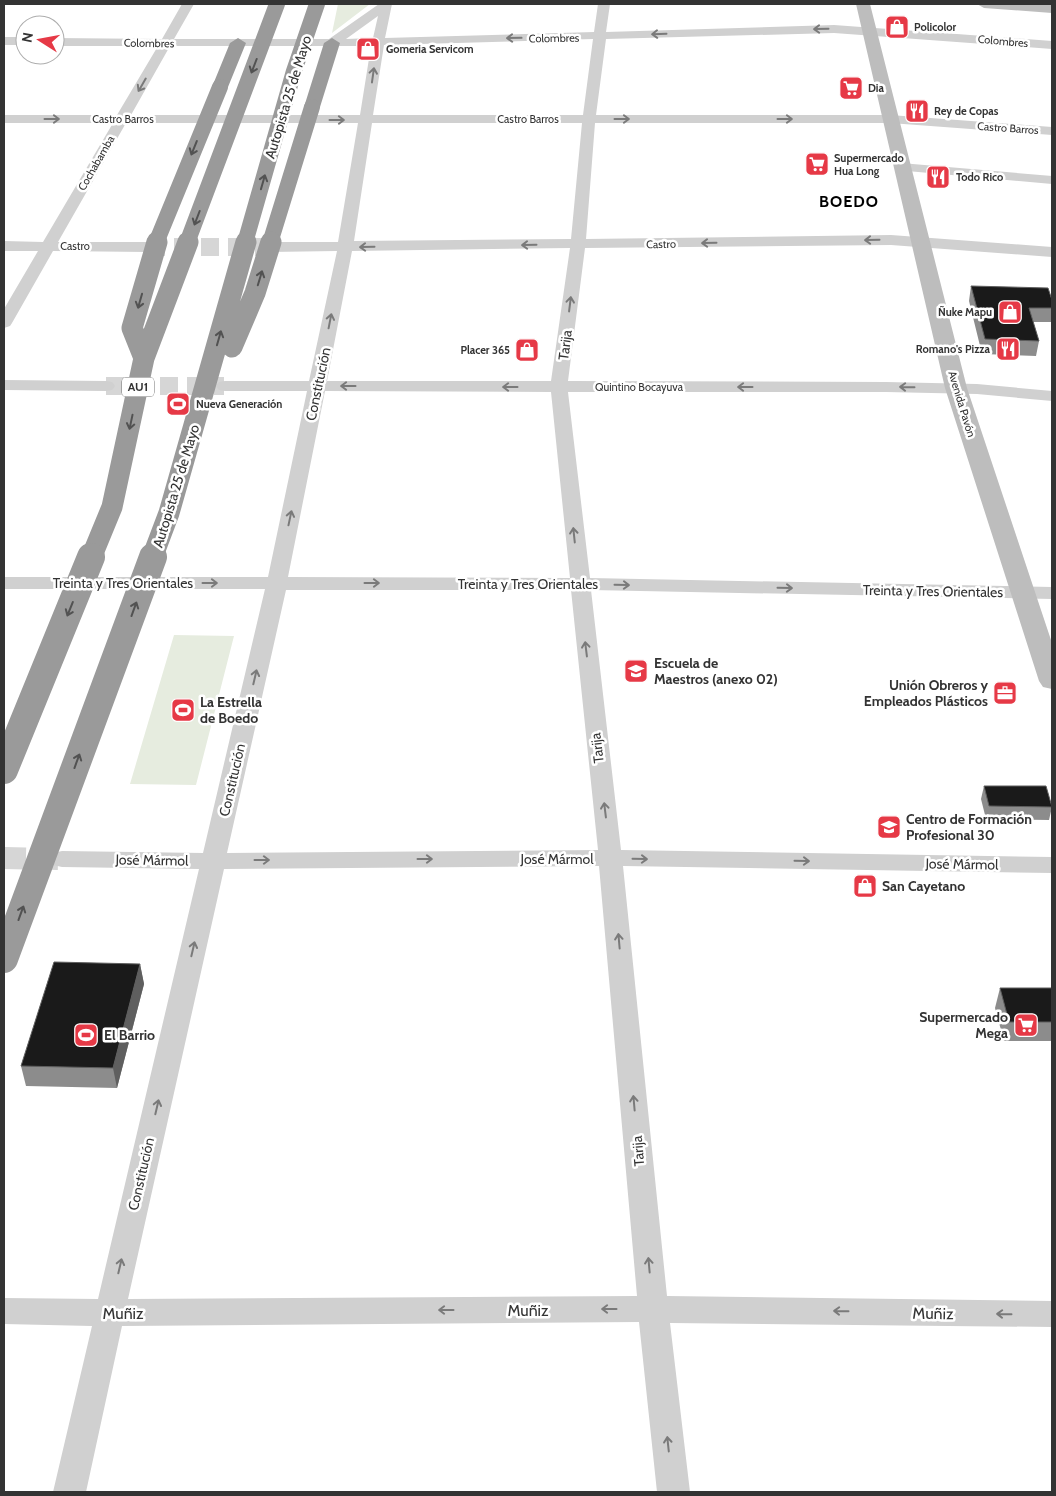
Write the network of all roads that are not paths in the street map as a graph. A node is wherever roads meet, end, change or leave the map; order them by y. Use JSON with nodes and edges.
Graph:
{"nodes":[{"id":1,"x":188,"y":4,"type":"edge"},
{"id":2,"x":277,"y":4,"type":"edge"},
{"id":3,"x":317,"y":4,"type":"edge"},
{"id":4,"x":386,"y":4,"type":"edge"},
{"id":5,"x":604,"y":4,"type":"edge"},
{"id":6,"x":863,"y":4,"type":"edge"},
{"id":7,"x":984,"y":4,"type":"edge"},
{"id":8,"x":1052,"y":9,"type":"edge"},
{"id":9,"x":870,"y":30,"type":"junction"},
{"id":10,"x":598,"y":36,"type":"junction"},
{"id":11,"x":65,"y":42,"type":"edge"},
{"id":12,"x":332,"y":42,"type":"junction"},
{"id":13,"x":378,"y":42,"type":"junction"},
{"id":14,"x":166,"y":43,"type":"junction"},
{"id":15,"x":238,"y":43,"type":"junction"},
{"id":16,"x":1052,"y":45,"type":"edge"},
{"id":17,"x":4,"y":119,"type":"edge"},
{"id":18,"x":122,"y":119,"type":"junction"},
{"id":19,"x":589,"y":119,"type":"junction"},
{"id":20,"x":890,"y":119,"type":"junction"},
{"id":21,"x":366,"y":120,"type":"junction"},
{"id":22,"x":1052,"y":131,"type":"edge"},
{"id":23,"x":901,"y":167,"type":"junction"},
{"id":24,"x":1052,"y":180,"type":"edge"},
{"id":25,"x":920,"y":241,"type":"junction"},
{"id":26,"x":578,"y":245,"type":"junction"},
{"id":27,"x":4,"y":246,"type":"edge"},
{"id":28,"x":47,"y":246,"type":"junction"},
{"id":29,"x":147,"y":246,"type":"tunnel mouth"},
{"id":30,"x":270,"y":247,"type":"tunnel mouth"},
{"id":31,"x":345,"y":248,"type":"junction"},
{"id":32,"x":1052,"y":252,"type":"edge"},
{"id":33,"x":4,"y":323,"type":"edge"},
{"id":34,"x":144,"y":358,"type":"junction"},
{"id":35,"x":4,"y":385,"type":"edge"},
{"id":36,"x":106,"y":386,"type":"tunnel mouth"},
{"id":37,"x":225,"y":386,"type":"tunnel mouth"},
{"id":38,"x":317,"y":386,"type":"junction"},
{"id":39,"x":559,"y":387,"type":"junction"},
{"id":40,"x":956,"y":388,"type":"junction"},
{"id":41,"x":1052,"y":396,"type":"edge"},
{"id":42,"x":187,"y":452,"type":"junction"},
{"id":43,"x":4,"y":583,"type":"edge"},
{"id":44,"x":276,"y":583,"type":"junction"},
{"id":45,"x":579,"y":584,"type":"junction"},
{"id":46,"x":1023,"y":592,"type":"junction"},
{"id":47,"x":1052,"y":593,"type":"edge"},
{"id":48,"x":1052,"y":681,"type":"edge"},
{"id":49,"x":4,"y":770,"type":"edge"},
{"id":50,"x":610,"y":858,"type":"junction"},
{"id":51,"x":62,"y":859,"type":"tunnel mouth"},
{"id":52,"x":214,"y":861,"type":"junction"},
{"id":53,"x":1052,"y":865,"type":"edge"},
{"id":54,"x":4,"y":959,"type":"edge"},
{"id":55,"x":653,"y":1309,"type":"junction"},
{"id":56,"x":4,"y":1311,"type":"edge"},
{"id":57,"x":109,"y":1313,"type":"junction"},
{"id":58,"x":1052,"y":1314,"type":"edge"},
{"id":59,"x":69,"y":1492,"type":"edge"},
{"id":60,"x":673,"y":1492,"type":"edge"}],
"edges":[{"from":1,"to":14,"type":"street","name":"Cochabamba"},
{"from":2,"to":34,"type":"highway","number":"AU1","one_way":true,"bridge":true},
{"from":42,"to":3,"type":"highway","name":"Autopista 25 de Mayo","one_way":true,"bridge":true},
{"from":4,"to":12,"type":"street","name":"Constitución"},
{"from":4,"to":13,"type":"street","name":"Constitución"},
{"from":5,"to":10,"type":"street","name":"Tarija"},
{"from":6,"to":9,"type":"main road","name":"Avenida Pavón"},
{"from":7,"to":8,"type":"main road"},
{"from":9,"to":10,"type":"street","name":"Colombres","one_way":true},
{"from":9,"to":16,"type":"street","name":"Colombres"},
{"from":9,"to":20,"type":"main road","name":"Avenida Pavón"},
{"from":10,"to":13,"type":"street","name":"Colombres","one_way":true},
{"from":10,"to":19,"type":"street","name":"Tarija"},
{"from":11,"to":14,"type":"street","name":"Colombres"},
{"from":12,"to":13,"type":"street","name":"Colombres"},
{"from":12,"to":15,"type":"street","name":"Colombres"},
{"from":42,"to":12,"type":"highway","one_way":true,"bridge":true},
{"from":21,"to":13,"type":"street","name":"Constitución","one_way":true},
{"from":14,"to":15,"type":"street","name":"Colombres"},
{"from":14,"to":18,"type":"street","name":"Cochabamba","one_way":true},
{"from":15,"to":34,"type":"highway","one_way":true,"bridge":true},
{"from":17,"to":18,"type":"street","name":"Castro Barros","one_way":true},
{"from":18,"to":21,"type":"street","name":"Castro Barros","one_way":true},
{"from":18,"to":28,"type":"street","name":"Cochabamba"},
{"from":19,"to":20,"type":"street","name":"Castro Barros","one_way":true},
{"from":19,"to":21,"type":"street","name":"Castro Barros"},
{"from":19,"to":26,"type":"street","name":"Tarija"},
{"from":20,"to":22,"type":"street","name":"Castro Barros"},
{"from":20,"to":23,"type":"main road","name":"Avenida Pavón"},
{"from":21,"to":31,"type":"street","name":"Constitución"},
{"from":23,"to":24,"type":"street"},
{"from":23,"to":25,"type":"main road","name":"Avenida Pavón"},
{"from":25,"to":26,"type":"street","name":"Castro","one_way":true},
{"from":25,"to":32,"type":"street","name":"Castro"},
{"from":25,"to":40,"type":"main road","name":"Avenida Pavón"},
{"from":26,"to":31,"type":"street","name":"Castro","one_way":true},
{"from":39,"to":26,"type":"street","name":"Tarija","one_way":true},
{"from":27,"to":28,"type":"street","name":"Castro"},
{"from":28,"to":29,"type":"street","name":"Castro"},
{"from":28,"to":33,"type":"street","name":"Cochabamba"},
{"from":30,"to":31,"type":"street","name":"Castro"},
{"from":38,"to":31,"type":"street","name":"Constitución","one_way":true},
{"from":34,"to":49,"type":"highway","number":"AU1","one_way":true,"bridge":true},
{"from":35,"to":36,"type":"street"},
{"from":37,"to":38,"type":"street","name":"Quintino Bocayuva"},
{"from":39,"to":38,"type":"street","name":"Quintino Bocayuva","one_way":true},
{"from":44,"to":38,"type":"street","name":"Constitución","one_way":true},
{"from":40,"to":39,"type":"street","name":"Quintino Bocayuva","one_way":true},
{"from":45,"to":39,"type":"street","name":"Tarija","one_way":true},
{"from":40,"to":41,"type":"street","name":"Quintino Bocayuva"},
{"from":40,"to":46,"type":"main road","name":"Avenida Pavón"},
{"from":54,"to":42,"type":"highway","name":"Autopista 25 de Mayo","one_way":true,"bridge":true},
{"from":43,"to":44,"type":"street","name":"Treinta y Tres Orientales","one_way":true},
{"from":44,"to":45,"type":"street","name":"Treinta y Tres Orientales","one_way":true},
{"from":52,"to":44,"type":"street","name":"Constitución","one_way":true},
{"from":45,"to":46,"type":"street","name":"Treinta y Tres Orientales","one_way":true},
{"from":50,"to":45,"type":"street","name":"Tarija","one_way":true},
{"from":46,"to":47,"type":"street","name":"Treinta y Tres Orientales"},
{"from":46,"to":48,"type":"main road","name":"Avenida Pavón"},
{"from":52,"to":50,"type":"street","name":"José Mármol","one_way":true},
{"from":50,"to":53,"type":"street","name":"José Mármol","one_way":true},
{"from":55,"to":50,"type":"street","name":"Tarija","one_way":true},
{"from":51,"to":52,"type":"street","name":"José Mármol"},
{"from":57,"to":52,"type":"street","name":"Constitución","one_way":true},
{"from":55,"to":57,"type":"street","name":"Muñiz","one_way":true},
{"from":58,"to":55,"type":"street","name":"Muñiz","one_way":true},
{"from":60,"to":55,"type":"street","name":"Tarija","one_way":true},
{"from":56,"to":57,"type":"street","name":"Muñiz"},
{"from":57,"to":59,"type":"street","name":"Constitución"}]}
